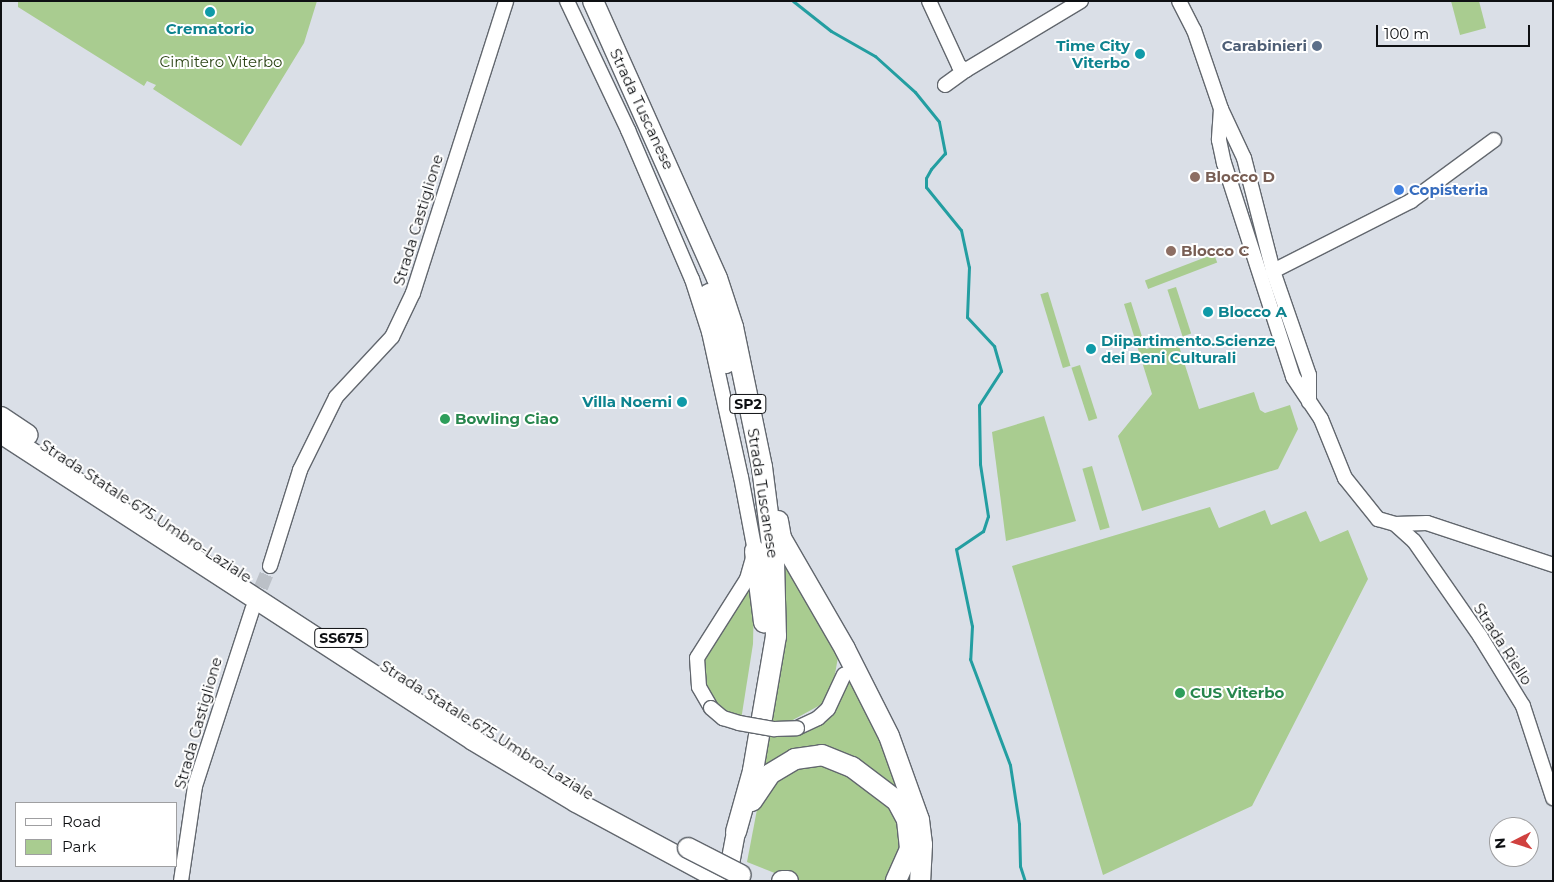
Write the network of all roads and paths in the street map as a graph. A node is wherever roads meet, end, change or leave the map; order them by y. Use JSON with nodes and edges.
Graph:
{"nodes":[{"id":1,"x":506,"y":1,"type":"edge"},
{"id":2,"x":567,"y":1,"type":"edge"},
{"id":3,"x":578,"y":1,"type":"edge"},
{"id":4,"x":593,"y":1,"type":"edge"},
{"id":5,"x":929,"y":1,"type":"edge"},
{"id":6,"x":1081,"y":1,"type":"edge"},
{"id":7,"x":1179,"y":1,"type":"edge"},
{"id":8,"x":1189,"y":1,"type":"edge"},
{"id":9,"x":1194,"y":30,"type":"junction"},
{"id":10,"x":966,"y":70,"type":"junction"},
{"id":11,"x":945,"y":84,"type":"dead end"},
{"id":12,"x":1220,"y":109,"type":"junction"},
{"id":13,"x":1494,"y":140,"type":"dead end"},
{"id":14,"x":1273,"y":271,"type":"junction"},
{"id":15,"x":1309,"y":405,"type":"junction"},
{"id":16,"x":1,"y":417,"type":"edge"},
{"id":17,"x":1,"y":433,"type":"edge"},
{"id":18,"x":764,"y":480,"type":"junction"},
{"id":19,"x":1394,"y":524,"type":"junction"},
{"id":20,"x":755,"y":551,"type":"junction"},
{"id":21,"x":1553,"y":565,"type":"edge"},
{"id":22,"x":270,"y":566,"type":"tunnel mouth"},
{"id":23,"x":253,"y":608,"type":"tunnel mouth"},
{"id":24,"x":764,"y":622,"type":"junction"},
{"id":25,"x":845,"y":649,"type":"junction"},
{"id":26,"x":844,"y":675,"type":"joint"},
{"id":27,"x":1553,"y":798,"type":"edge"},
{"id":28,"x":736,"y":832,"type":"junction"},
{"id":29,"x":685,"y":854,"type":"junction"},
{"id":30,"x":736,"y":879,"type":"edge"},
{"id":31,"x":181,"y":881,"type":"edge"},
{"id":32,"x":782,"y":881,"type":"edge"},
{"id":33,"x":788,"y":881,"type":"edge"},
{"id":34,"x":896,"y":881,"type":"edge"},
{"id":35,"x":920,"y":881,"type":"edge"}],
"edges":[{"from":1,"to":22,"type":"street","name":"Strada Castiglione"},
{"from":2,"to":20,"type":"street","name":"Strada Tuscanese"},
{"from":3,"to":24,"type":"highway","name":"Strada Tuscanese","number":"SP2"},
{"from":4,"to":18,"type":"highway","name":"Strada Tuscanese","number":"SP2"},
{"from":5,"to":10,"type":"street"},
{"from":6,"to":10,"type":"street"},
{"from":7,"to":9,"type":"street"},
{"from":8,"to":9,"type":"street"},
{"from":9,"to":12,"type":"street"},
{"from":10,"to":11,"type":"street"},
{"from":12,"to":14,"type":"street"},
{"from":12,"to":15,"type":"street","name":"Strada Riello"},
{"from":13,"to":14,"type":"street"},
{"from":14,"to":15,"type":"street"},
{"from":15,"to":19,"type":"street","name":"Strada Riello"},
{"from":16,"to":29,"type":"highway","name":"Strada Statale 675 Umbro-Laziale","number":"SS675"},
{"from":17,"to":29,"type":"highway","name":"Strada Statale 675 Umbro-Laziale","number":"SS675"},
{"from":18,"to":25,"type":"highway"},
{"from":18,"to":28,"type":"highway","name":"Strada Tuscanese","number":"SP2"},
{"from":19,"to":21,"type":"street"},
{"from":19,"to":27,"type":"street","name":"Strada Riello"},
{"from":20,"to":24,"type":"highway"},
{"from":20,"to":26,"type":"street","bridge":true},
{"from":23,"to":31,"type":"street","name":"Strada Castiglione"},
{"from":24,"to":28,"type":"highway","name":"Strada Tuscanese","number":"SP2"},
{"from":25,"to":26,"type":"highway"},
{"from":25,"to":35,"type":"highway"},
{"from":28,"to":30,"type":"main road","name":"Strada Tuscanese","number":"SP2"},
{"from":28,"to":34,"type":"highway"},
{"from":29,"to":30,"type":"highway","name":"Strada Statale 675 Umbro-Laziale","number":"SS675","bridge":true},
{"from":32,"to":33,"type":"highway"}]}
